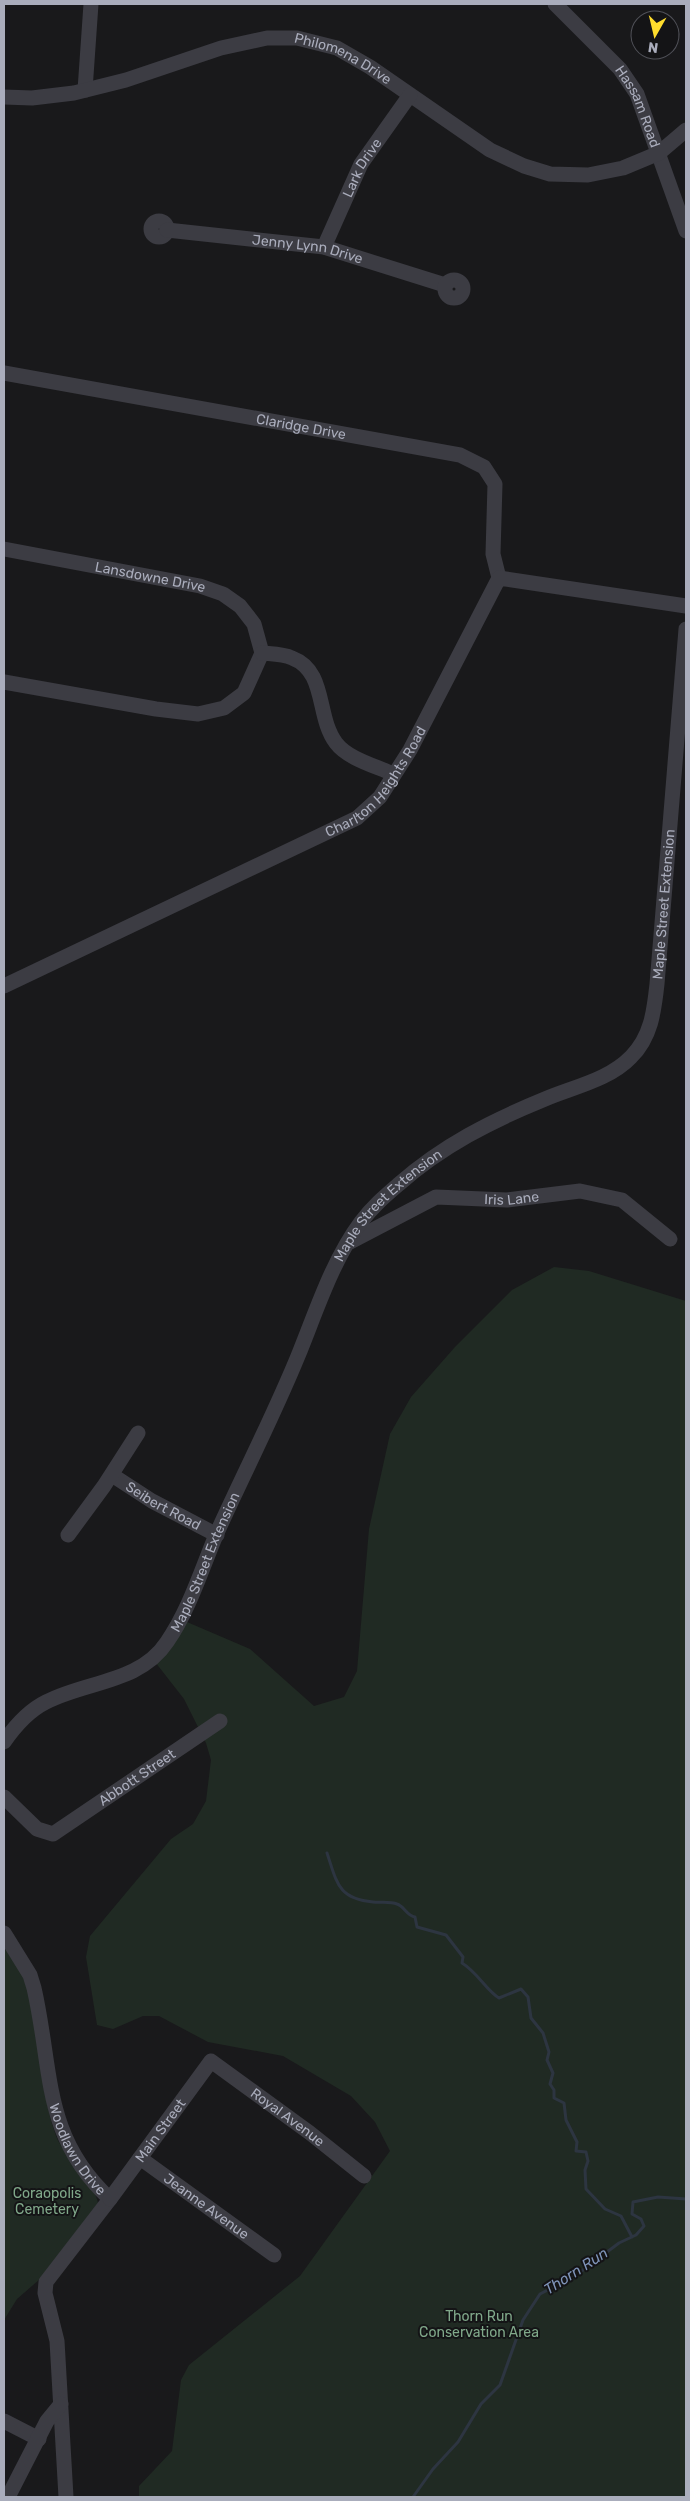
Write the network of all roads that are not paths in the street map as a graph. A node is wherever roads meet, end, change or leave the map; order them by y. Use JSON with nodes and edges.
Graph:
{"nodes":[{"id":1,"x":91,"y":4,"type":"edge"},
{"id":2,"x":555,"y":4,"type":"edge"},
{"id":3,"x":85,"y":90,"type":"junction"},
{"id":4,"x":410,"y":95,"type":"junction"},
{"id":5,"x":4,"y":97,"type":"edge"},
{"id":6,"x":686,"y":130,"type":"edge"},
{"id":7,"x":659,"y":153,"type":"junction"},
{"id":8,"x":167,"y":230,"type":"dead end"},
{"id":9,"x":686,"y":231,"type":"edge"},
{"id":10,"x":324,"y":247,"type":"junction"},
{"id":11,"x":445,"y":285,"type":"dead end"},
{"id":12,"x":4,"y":373,"type":"edge"},
{"id":13,"x":4,"y":549,"type":"edge"},
{"id":14,"x":499,"y":578,"type":"junction"},
{"id":15,"x":686,"y":606,"type":"edge"},
{"id":16,"x":686,"y":629,"type":"edge"},
{"id":17,"x":262,"y":653,"type":"junction"},
{"id":18,"x":685,"y":665,"type":"edge"},
{"id":19,"x":4,"y":682,"type":"edge"},
{"id":20,"x":393,"y":774,"type":"junction"},
{"id":21,"x":4,"y":986,"type":"edge"},
{"id":22,"x":670,"y":1239,"type":"dead end"},
{"id":23,"x":348,"y":1243,"type":"junction"},
{"id":24,"x":138,"y":1433,"type":"dead end"},
{"id":25,"x":112,"y":1475,"type":"junction"},
{"id":26,"x":68,"y":1534,"type":"dead end"},
{"id":27,"x":217,"y":1535,"type":"junction"},
{"id":28,"x":220,"y":1720,"type":"dead end"},
{"id":29,"x":4,"y":1742,"type":"edge"},
{"id":30,"x":4,"y":1796,"type":"edge"},
{"id":31,"x":4,"y":1933,"type":"edge"},
{"id":32,"x":211,"y":2061,"type":"joint"},
{"id":33,"x":140,"y":2158,"type":"junction"},
{"id":34,"x":364,"y":2176,"type":"dead end"},
{"id":35,"x":110,"y":2199,"type":"junction"},
{"id":36,"x":274,"y":2255,"type":"dead end"},
{"id":37,"x":60,"y":2404,"type":"junction"},
{"id":38,"x":4,"y":2421,"type":"edge"},
{"id":39,"x":39,"y":2439,"type":"junction"},
{"id":40,"x":8,"y":2497,"type":"edge"},
{"id":41,"x":66,"y":2497,"type":"edge"}],
"edges":[{"from":1,"to":3,"type":"street"},
{"from":2,"to":7,"type":"street","name":"Hassam Road"},
{"from":3,"to":4,"type":"street","name":"Philomena Drive"},
{"from":3,"to":5,"type":"street","name":"Philomena Drive"},
{"from":4,"to":7,"type":"street","name":"Philomena Drive"},
{"from":4,"to":10,"type":"street","name":"Lark Drive"},
{"from":6,"to":7,"type":"street","name":"Philomena Drive"},
{"from":7,"to":9,"type":"street","name":"Hassam Road"},
{"from":8,"to":10,"type":"street","name":"Jenny Lynn Drive"},
{"from":10,"to":11,"type":"street","name":"Jenny Lynn Drive"},
{"from":12,"to":14,"type":"street","name":"Claridge Drive"},
{"from":13,"to":17,"type":"street","name":"Lansdowne Drive"},
{"from":14,"to":15,"type":"street"},
{"from":14,"to":20,"type":"street","name":"Charlton Heights Road"},
{"from":16,"to":18,"type":"street","name":"Maple Street Extension"},
{"from":17,"to":19,"type":"street"},
{"from":17,"to":20,"type":"street"},
{"from":18,"to":23,"type":"street","name":"Maple Street Extension"},
{"from":20,"to":21,"type":"street","name":"Charlton Heights Road"},
{"from":22,"to":23,"type":"street","name":"Iris Lane"},
{"from":23,"to":27,"type":"street","name":"Maple Street Extension"},
{"from":24,"to":25,"type":"street","name":"Seibert Road"},
{"from":25,"to":26,"type":"street","name":"Seibert Road"},
{"from":25,"to":27,"type":"street","name":"Seibert Road"},
{"from":27,"to":29,"type":"street","name":"Maple Street Extension"},
{"from":28,"to":30,"type":"street","name":"Abbott Street"},
{"from":31,"to":35,"type":"street","name":"Woodlawn Drive"},
{"from":32,"to":33,"type":"street","name":"Main Street"},
{"from":32,"to":34,"type":"street","name":"Royal Avenue"},
{"from":33,"to":35,"type":"street","name":"Main Street"},
{"from":33,"to":36,"type":"street","name":"Jeanne Avenue"},
{"from":35,"to":37,"type":"street","name":"Woodlawn Drive"},
{"from":37,"to":39,"type":"street"},
{"from":37,"to":41,"type":"street","name":"Woodlawn Drive"},
{"from":38,"to":39,"type":"street"},
{"from":39,"to":40,"type":"street"}]}
